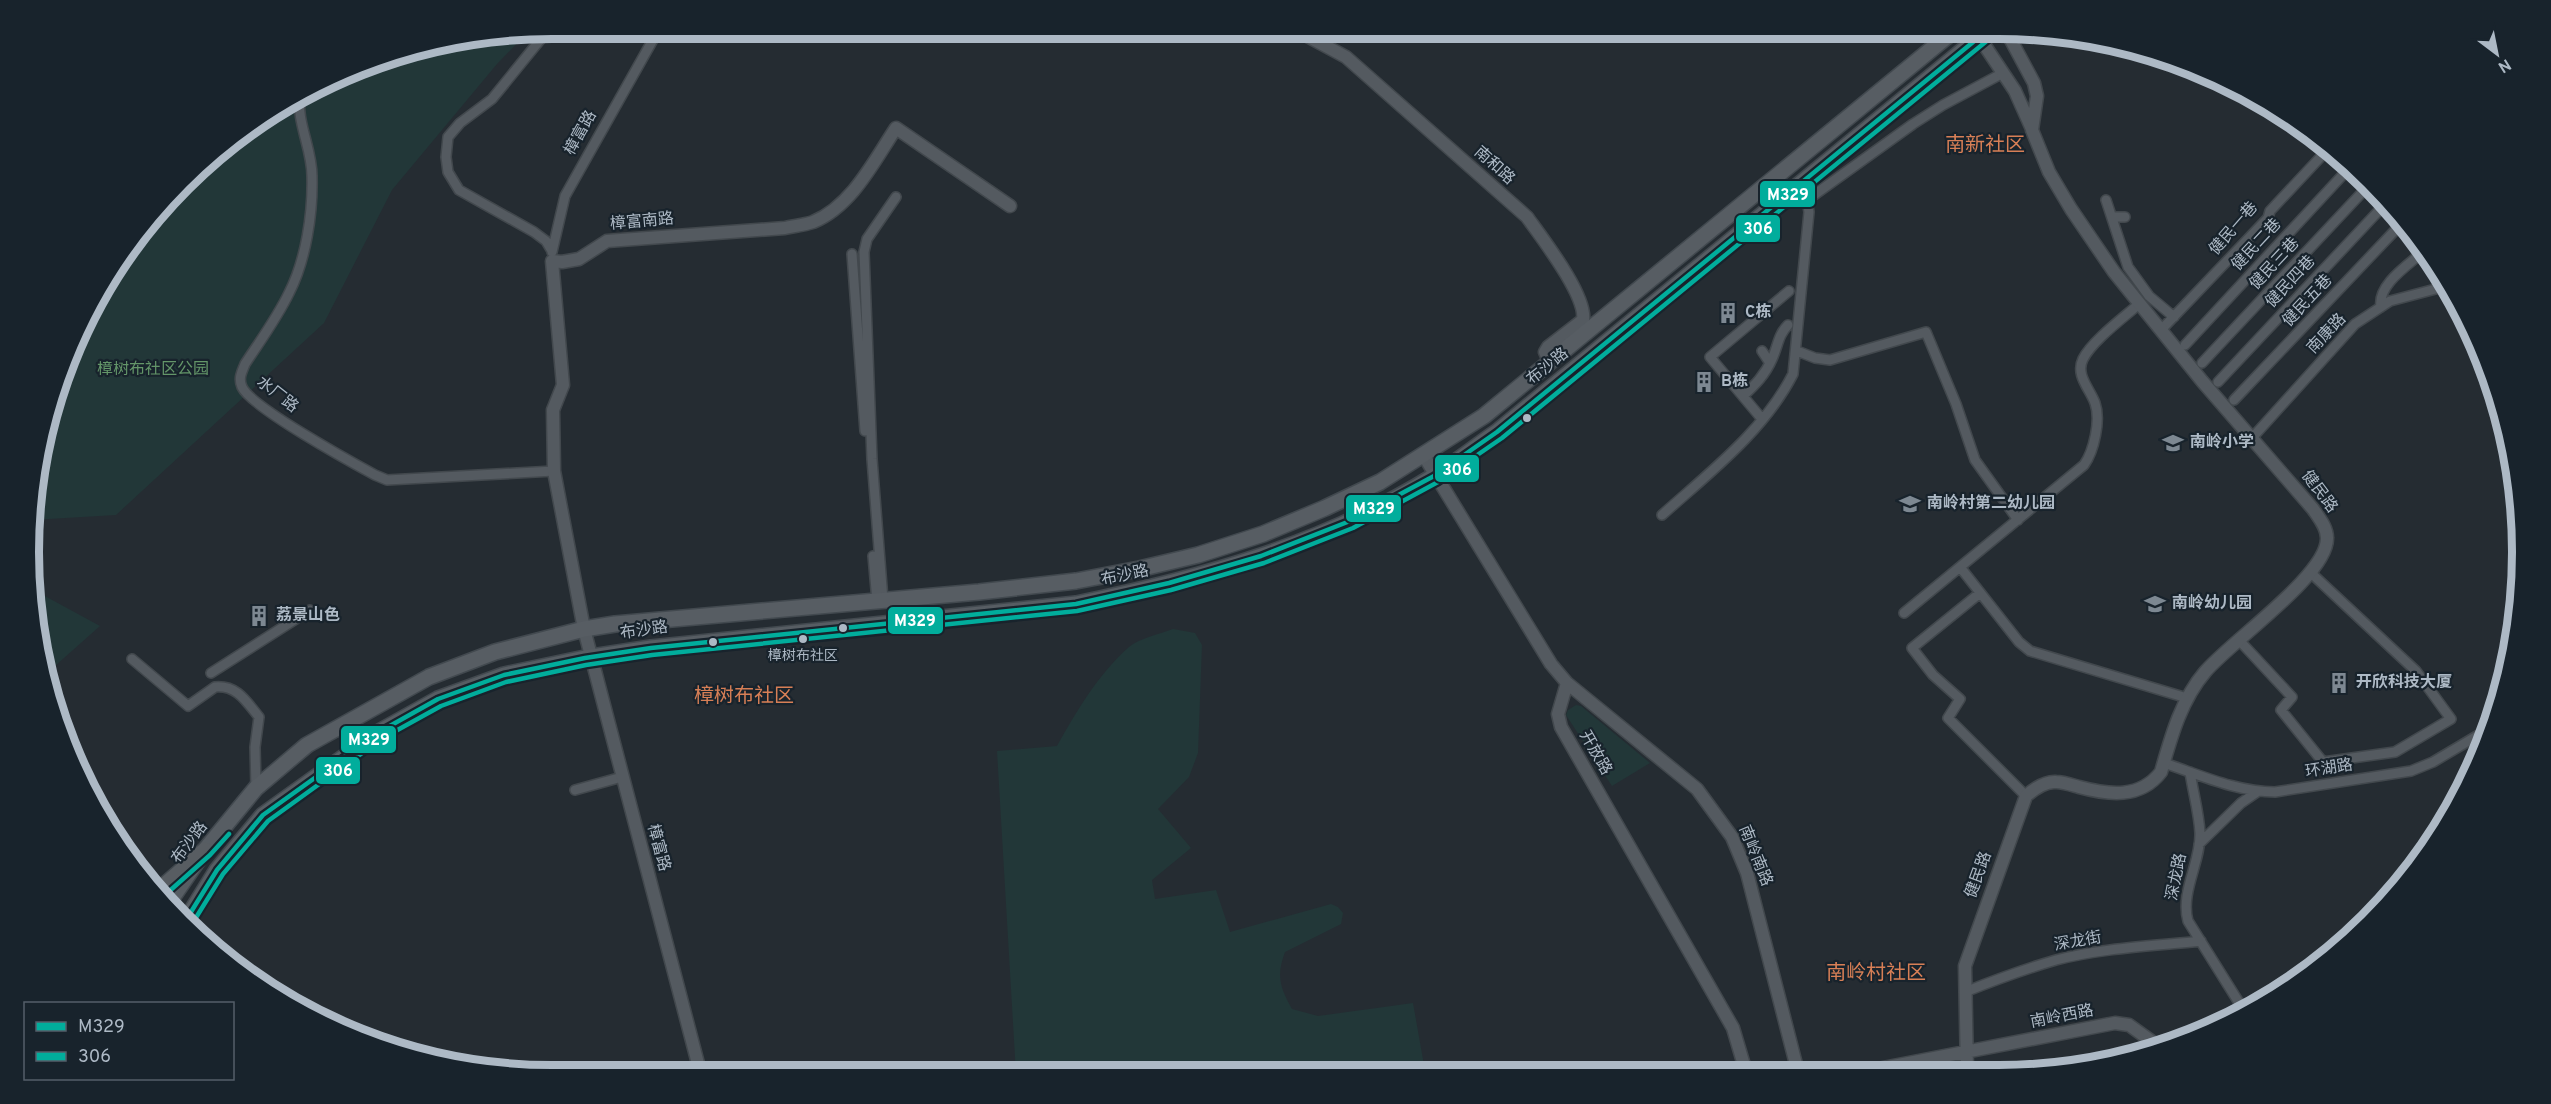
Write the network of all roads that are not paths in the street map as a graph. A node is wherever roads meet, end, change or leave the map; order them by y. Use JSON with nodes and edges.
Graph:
{"nodes":[{"id":1,"x":541,"y":39,"type":"edge"},
{"id":2,"x":653,"y":39,"type":"edge"},
{"id":3,"x":1314,"y":39,"type":"edge"},
{"id":4,"x":1943,"y":39,"type":"edge"},
{"id":5,"x":1977,"y":39,"type":"edge"},
{"id":6,"x":1987,"y":39,"type":"edge"},
{"id":7,"x":2011,"y":39,"type":"edge"},
{"id":8,"x":2003,"y":73,"type":"junction"},
{"id":9,"x":300,"y":105,"type":"edge"},
{"id":10,"x":2032,"y":130,"type":"junction"},
{"id":11,"x":2323,"y":155,"type":"edge"},
{"id":12,"x":2345,"y":173,"type":"edge"},
{"id":13,"x":1797,"y":186,"type":"junction"},
{"id":14,"x":2364,"y":191,"type":"edge"},
{"id":15,"x":896,"y":197,"type":"dead end"},
{"id":16,"x":1807,"y":200,"type":"junction"},
{"id":17,"x":2106,"y":200,"type":"dead end"},
{"id":18,"x":1010,"y":206,"type":"dead end"},
{"id":19,"x":2380,"y":209,"type":"edge"},
{"id":20,"x":2112,"y":217,"type":"junction"},
{"id":21,"x":2125,"y":217,"type":"dead end"},
{"id":22,"x":2397,"y":229,"type":"edge"},
{"id":23,"x":852,"y":254,"type":"dead end"},
{"id":24,"x":552,"y":256,"type":"junction"},
{"id":25,"x":2418,"y":256,"type":"edge"},
{"id":26,"x":2438,"y":288,"type":"edge"},
{"id":27,"x":1789,"y":291,"type":"dead end"},
{"id":28,"x":2139,"y":304,"type":"junction"},
{"id":29,"x":2381,"y":307,"type":"junction"},
{"id":30,"x":2174,"y":316,"type":"junction"},
{"id":31,"x":1788,"y":325,"type":"dead end"},
{"id":32,"x":2161,"y":330,"type":"junction"},
{"id":33,"x":2185,"y":345,"type":"dead end"},
{"id":34,"x":1762,"y":351,"type":"dead end"},
{"id":35,"x":1797,"y":351,"type":"junction"},
{"id":36,"x":1550,"y":363,"type":"junction"},
{"id":37,"x":1770,"y":363,"type":"junction"},
{"id":38,"x":2202,"y":363,"type":"dead end"},
{"id":39,"x":2218,"y":382,"type":"dead end"},
{"id":40,"x":1743,"y":396,"type":"junction"},
{"id":41,"x":2234,"y":400,"type":"dead end"},
{"id":42,"x":1762,"y":419,"type":"junction"},
{"id":43,"x":2252,"y":438,"type":"junction"},
{"id":44,"x":1424,"y":456,"type":"junction"},
{"id":45,"x":554,"y":471,"type":"junction"},
{"id":46,"x":1435,"y":476,"type":"junction"},
{"id":47,"x":1662,"y":515,"type":"dead end"},
{"id":48,"x":2018,"y":520,"type":"junction"},
{"id":49,"x":1960,"y":567,"type":"junction"},
{"id":50,"x":2311,"y":573,"type":"junction"},
{"id":51,"x":1980,"y":593,"type":"junction"},
{"id":52,"x":880,"y":601,"type":"junction"},
{"id":53,"x":310,"y":610,"type":"dead end"},
{"id":54,"x":1904,"y":613,"type":"dead end"},
{"id":55,"x":584,"y":629,"type":"junction"},
{"id":56,"x":2238,"y":639,"type":"junction"},
{"id":57,"x":495,"y":652,"type":"junction"},
{"id":58,"x":591,"y":657,"type":"junction"},
{"id":59,"x":132,"y":659,"type":"dead end"},
{"id":60,"x":211,"y":673,"type":"dead end"},
{"id":61,"x":504,"y":675,"type":"junction"},
{"id":62,"x":1567,"y":683,"type":"junction"},
{"id":63,"x":2187,"y":698,"type":"junction"},
{"id":64,"x":2478,"y":735,"type":"edge"},
{"id":65,"x":2164,"y":763,"type":"junction"},
{"id":66,"x":2190,"y":772,"type":"junction"},
{"id":67,"x":622,"y":777,"type":"junction"},
{"id":68,"x":256,"y":788,"type":"junction"},
{"id":69,"x":575,"y":790,"type":"dead end"},
{"id":70,"x":2257,"y":792,"type":"junction"},
{"id":71,"x":2026,"y":796,"type":"junction"},
{"id":72,"x":2199,"y":844,"type":"junction"},
{"id":73,"x":205,"y":850,"type":"junction"},
{"id":74,"x":163,"y":886,"type":"edge"},
{"id":75,"x":173,"y":897,"type":"edge"},
{"id":76,"x":189,"y":915,"type":"edge"},
{"id":77,"x":2201,"y":941,"type":"junction"},
{"id":78,"x":1965,"y":992,"type":"junction"},
{"id":79,"x":2240,"y":1004,"type":"edge"},
{"id":80,"x":2152,"y":1042,"type":"edge"},
{"id":81,"x":1966,"y":1052,"type":"junction"},
{"id":82,"x":698,"y":1065,"type":"edge"},
{"id":83,"x":1744,"y":1065,"type":"edge"},
{"id":84,"x":1796,"y":1065,"type":"edge"},
{"id":85,"x":1898,"y":1065,"type":"edge"},
{"id":86,"x":1967,"y":1065,"type":"edge"}],
"edges":[{"from":1,"to":24,"type":"street"},
{"from":2,"to":24,"type":"street","name":"樟富路"},
{"from":3,"to":36,"type":"street","name":"南和路"},
{"from":4,"to":36,"type":"main road","name":"布沙路"},
{"from":5,"to":13,"type":"main road","name":"布沙路"},
{"from":6,"to":8,"type":"street","name":"健民路"},
{"from":7,"to":10,"type":"street"},
{"from":8,"to":10,"type":"street","name":"健民路"},
{"from":8,"to":16,"type":"street"},
{"from":9,"to":45,"type":"street","name":"水厂路"},
{"from":10,"to":28,"type":"street","name":"健民路"},
{"from":11,"to":30,"type":"street","name":"健民一巷"},
{"from":12,"to":33,"type":"street","name":"健民二巷"},
{"from":13,"to":16,"type":"street"},
{"from":13,"to":46,"type":"main road","name":"布沙路"},
{"from":14,"to":38,"type":"street","name":"健民三巷"},
{"from":15,"to":52,"type":"street"},
{"from":16,"to":35,"type":"street"},
{"from":17,"to":20,"type":"street"},
{"from":18,"to":24,"type":"street","name":"樟富南路"},
{"from":19,"to":39,"type":"street","name":"健民四巷"},
{"from":20,"to":21,"type":"street"},
{"from":20,"to":30,"type":"street"},
{"from":22,"to":41,"type":"street","name":"健民五巷"},
{"from":23,"to":52,"type":"street"},
{"from":24,"to":45,"type":"street"},
{"from":25,"to":29,"type":"street"},
{"from":26,"to":29,"type":"street","name":"南康路"},
{"from":27,"to":40,"type":"street"},
{"from":28,"to":32,"type":"street","name":"健民路"},
{"from":28,"to":48,"type":"street"},
{"from":29,"to":43,"type":"street","name":"南康路"},
{"from":30,"to":32,"type":"street","name":"健民一巷"},
{"from":31,"to":37,"type":"street"},
{"from":32,"to":43,"type":"street","name":"健民路"},
{"from":34,"to":37,"type":"street"},
{"from":35,"to":42,"type":"street"},
{"from":35,"to":48,"type":"street"},
{"from":36,"to":44,"type":"main road","name":"布沙路"},
{"from":37,"to":40,"type":"street"},
{"from":40,"to":42,"type":"street"},
{"from":42,"to":47,"type":"street"},
{"from":43,"to":50,"type":"street","name":"健民路"},
{"from":44,"to":46,"type":"street"},
{"from":44,"to":52,"type":"main road","name":"布沙路"},
{"from":45,"to":55,"type":"street"},
{"from":46,"to":58,"type":"main road","name":"布沙路"},
{"from":46,"to":62,"type":"street"},
{"from":48,"to":49,"type":"street"},
{"from":49,"to":51,"type":"street"},
{"from":49,"to":54,"type":"street"},
{"from":50,"to":56,"type":"street","name":"健民路"},
{"from":50,"to":56,"type":"street"},
{"from":51,"to":63,"type":"street"},
{"from":51,"to":71,"type":"street"},
{"from":52,"to":55,"type":"main road","name":"布沙路"},
{"from":53,"to":60,"type":"street"},
{"from":55,"to":57,"type":"main road","name":"布沙路"},
{"from":55,"to":58,"type":"street","name":"樟富路"},
{"from":56,"to":63,"type":"street","name":"健民路"},
{"from":57,"to":61,"type":"main road"},
{"from":57,"to":68,"type":"main road","name":"布沙路"},
{"from":58,"to":61,"type":"main road","name":"布沙路"},
{"from":58,"to":67,"type":"street","name":"樟富路"},
{"from":59,"to":68,"type":"street"},
{"from":61,"to":76,"type":"main road","name":"布沙路"},
{"from":62,"to":83,"type":"street","name":"开放路"},
{"from":62,"to":84,"type":"street","name":"南岭南路"},
{"from":63,"to":65,"type":"street","name":"健民路"},
{"from":64,"to":70,"type":"street","name":"环湖路"},
{"from":65,"to":66,"type":"street","name":"环湖路"},
{"from":65,"to":71,"type":"street","name":"健民路"},
{"from":66,"to":70,"type":"street","name":"环湖路"},
{"from":66,"to":72,"type":"street","name":"深龙路"},
{"from":67,"to":69,"type":"street"},
{"from":67,"to":82,"type":"street","name":"樟富路"},
{"from":68,"to":73,"type":"main road","name":"布沙路"},
{"from":70,"to":72,"type":"street"},
{"from":71,"to":78,"type":"street","name":"健民路"},
{"from":72,"to":77,"type":"street","name":"深龙路"},
{"from":73,"to":74,"type":"highway"},
{"from":73,"to":75,"type":"main road","name":"布沙路"},
{"from":77,"to":78,"type":"street","name":"深龙街"},
{"from":77,"to":79,"type":"street","name":"深龙路"},
{"from":78,"to":81,"type":"street","name":"健民路"},
{"from":80,"to":81,"type":"street","name":"南岭西路"},
{"from":81,"to":85,"type":"street","name":"南岭西路"},
{"from":81,"to":86,"type":"street","name":"健民路"}]}
